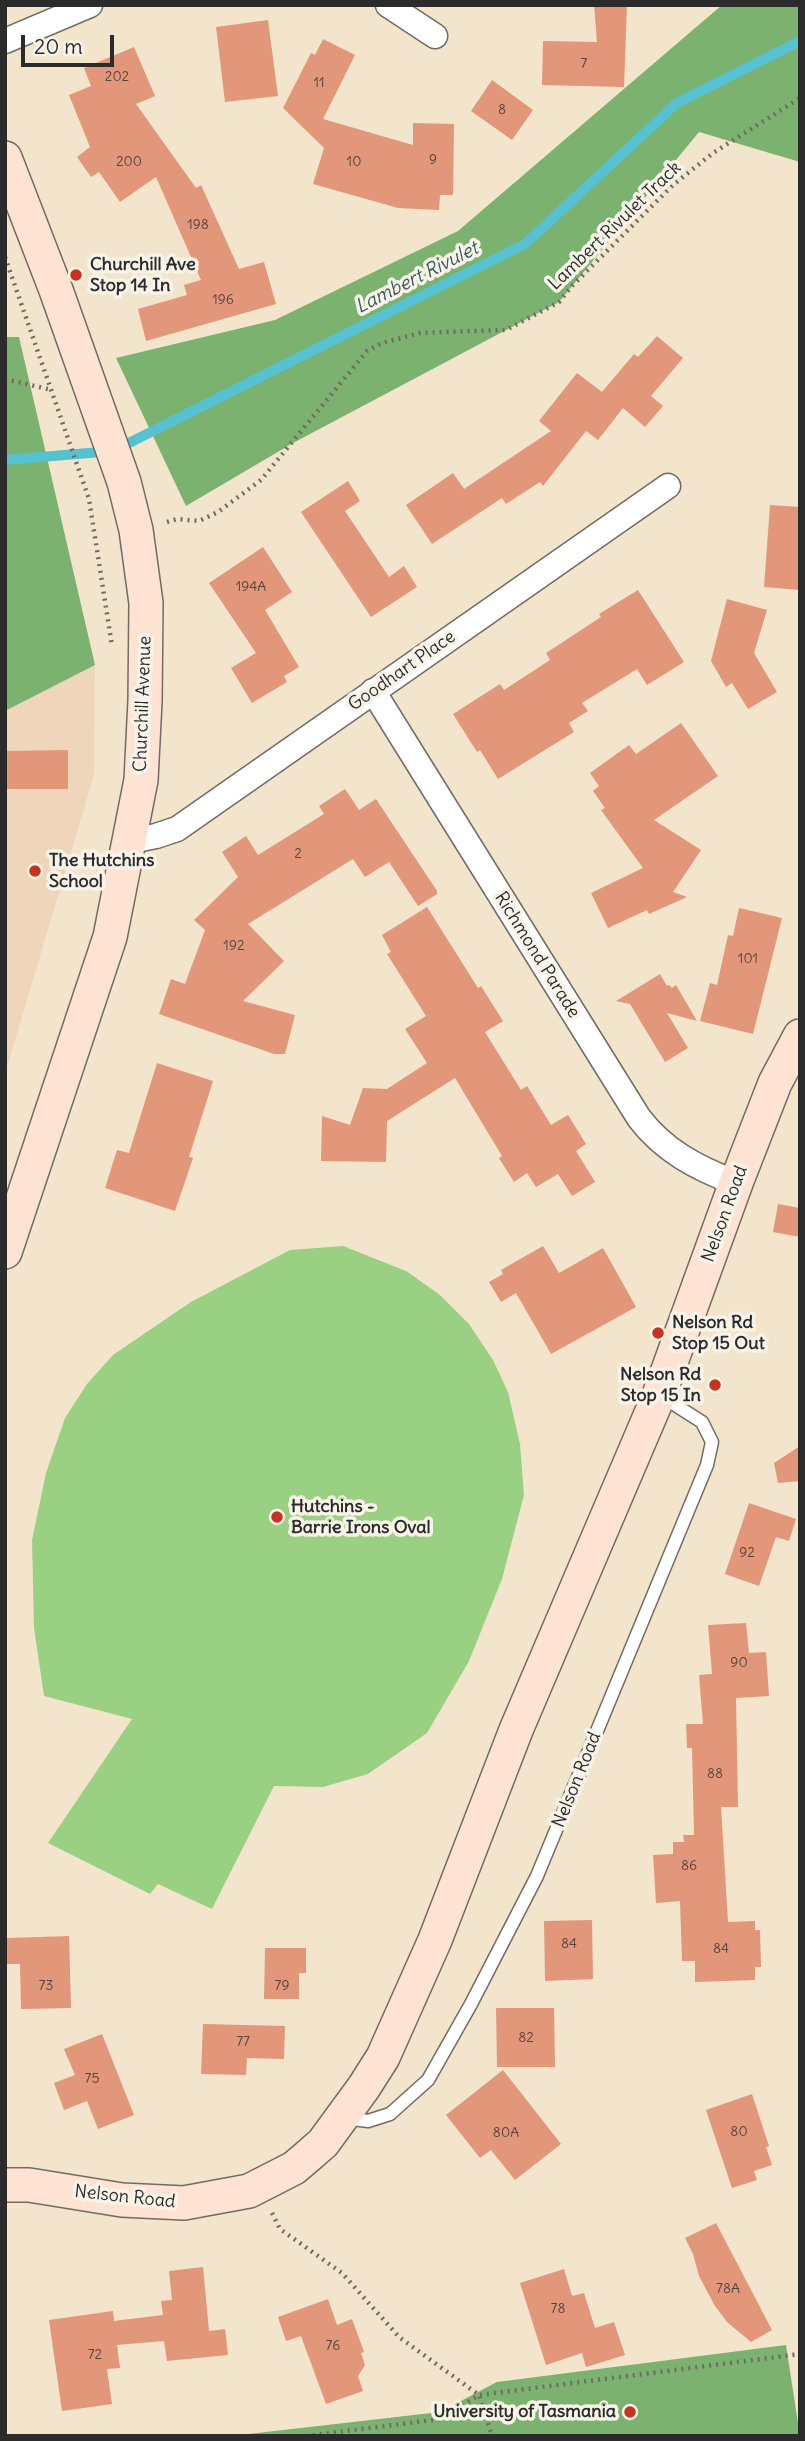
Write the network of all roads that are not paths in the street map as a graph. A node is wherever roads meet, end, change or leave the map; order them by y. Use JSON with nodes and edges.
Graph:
{"nodes":[{"id":1,"x":90,"y":5,"type":"edge"},
{"id":2,"x":388,"y":5,"type":"edge"},
{"id":3,"x":435,"y":36,"type":"dead end"},
{"id":4,"x":5,"y":41,"type":"edge"},
{"id":5,"x":5,"y":158,"type":"edge"},
{"id":6,"x":668,"y":486,"type":"dead end"},
{"id":7,"x":373,"y":691,"type":"junction"},
{"id":8,"x":131,"y":841,"type":"junction"},
{"id":9,"x":800,"y":1036,"type":"edge"},
{"id":10,"x":736,"y":1183,"type":"junction"},
{"id":11,"x":5,"y":1252,"type":"edge"},
{"id":12,"x":659,"y":1395,"type":"junction"},
{"id":13,"x":342,"y":2118,"type":"junction"},
{"id":14,"x":5,"y":2185,"type":"edge"}],
"edges":[{"from":1,"to":4,"type":"street"},
{"from":2,"to":3,"type":"street"},
{"from":5,"to":8,"type":"street","name":"Churchill Avenue"},
{"from":6,"to":7,"type":"street","name":"Goodhart Place"},
{"from":7,"to":8,"type":"street","name":"Goodhart Place"},
{"from":7,"to":10,"type":"street","name":"Richmond Parade"},
{"from":8,"to":11,"type":"street","name":"Churchill Avenue"},
{"from":9,"to":10,"type":"street","name":"Nelson Road"},
{"from":10,"to":12,"type":"street","name":"Nelson Road"},
{"from":12,"to":13,"type":"street","name":"Nelson Road"},
{"from":12,"to":13,"type":"lane","name":"Nelson Road"},
{"from":13,"to":14,"type":"street","name":"Nelson Road"}]}
